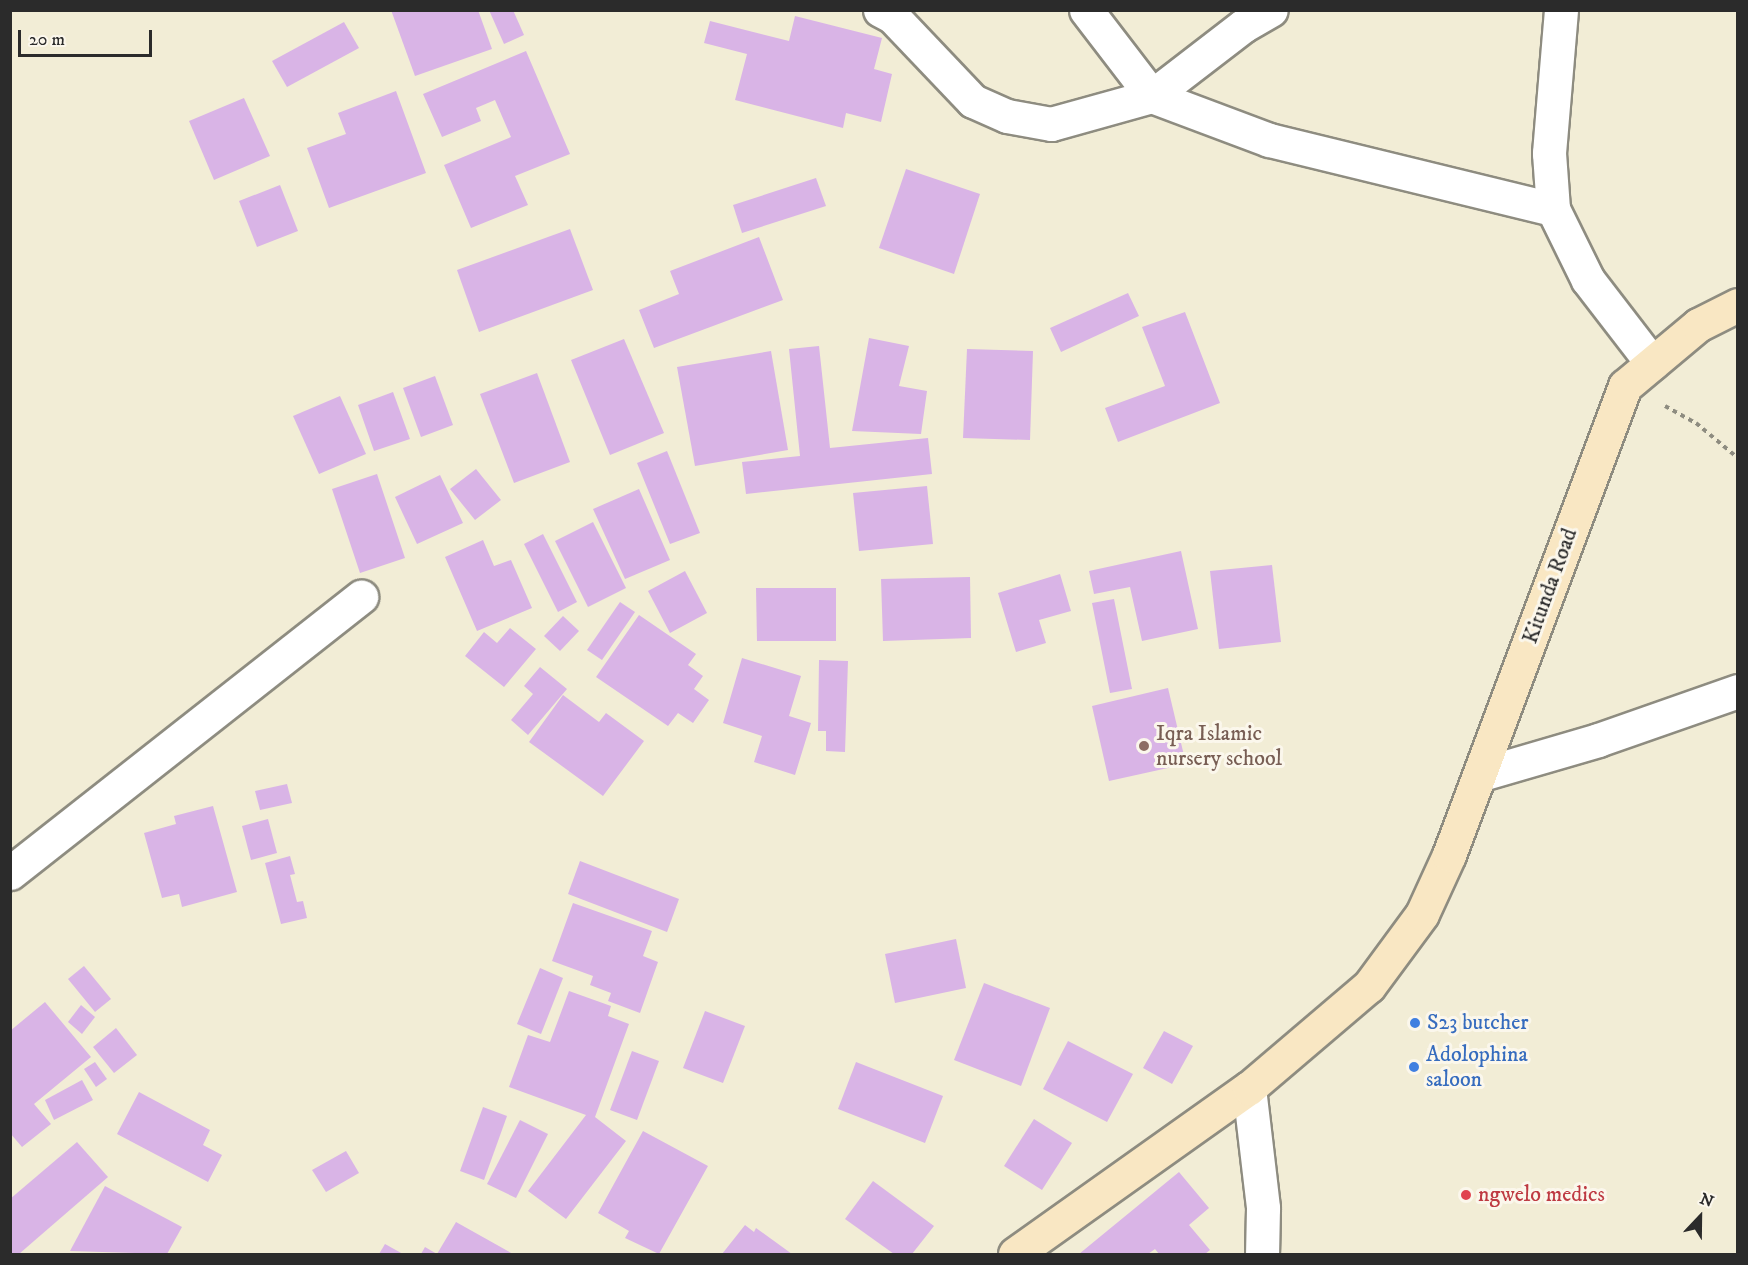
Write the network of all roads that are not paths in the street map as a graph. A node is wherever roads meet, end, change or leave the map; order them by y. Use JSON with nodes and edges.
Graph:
{"nodes":[{"id":1,"x":880,"y":10,"type":"edge"},
{"id":2,"x":1086,"y":10,"type":"edge"},
{"id":3,"x":1271,"y":10,"type":"edge"},
{"id":4,"x":1562,"y":10,"type":"edge"},
{"id":5,"x":1152,"y":96,"type":"junction"},
{"id":6,"x":1552,"y":209,"type":"junction"},
{"id":7,"x":1737,"y":305,"type":"edge"},
{"id":8,"x":1652,"y":363,"type":"junction"},
{"id":9,"x":361,"y":597,"type":"dead end"},
{"id":10,"x":1737,"y":692,"type":"edge"},
{"id":11,"x":1482,"y":774,"type":"junction"},
{"id":12,"x":10,"y":873,"type":"edge"},
{"id":13,"x":1249,"y":1088,"type":"junction"},
{"id":14,"x":1015,"y":1254,"type":"edge"},
{"id":15,"x":1262,"y":1254,"type":"edge"}],
"edges":[{"from":1,"to":5,"type":"street"},
{"from":2,"to":5,"type":"street"},
{"from":3,"to":5,"type":"street"},
{"from":4,"to":6,"type":"street"},
{"from":5,"to":6,"type":"street"},
{"from":6,"to":8,"type":"street"},
{"from":7,"to":8,"type":"street","name":"Kitunda Road"},
{"from":8,"to":11,"type":"street","name":"Kitunda Road"},
{"from":9,"to":12,"type":"street"},
{"from":10,"to":11,"type":"street"},
{"from":11,"to":13,"type":"street","name":"Kitunda Road"},
{"from":13,"to":14,"type":"street","name":"Kitunda Road"},
{"from":13,"to":15,"type":"street"}]}
